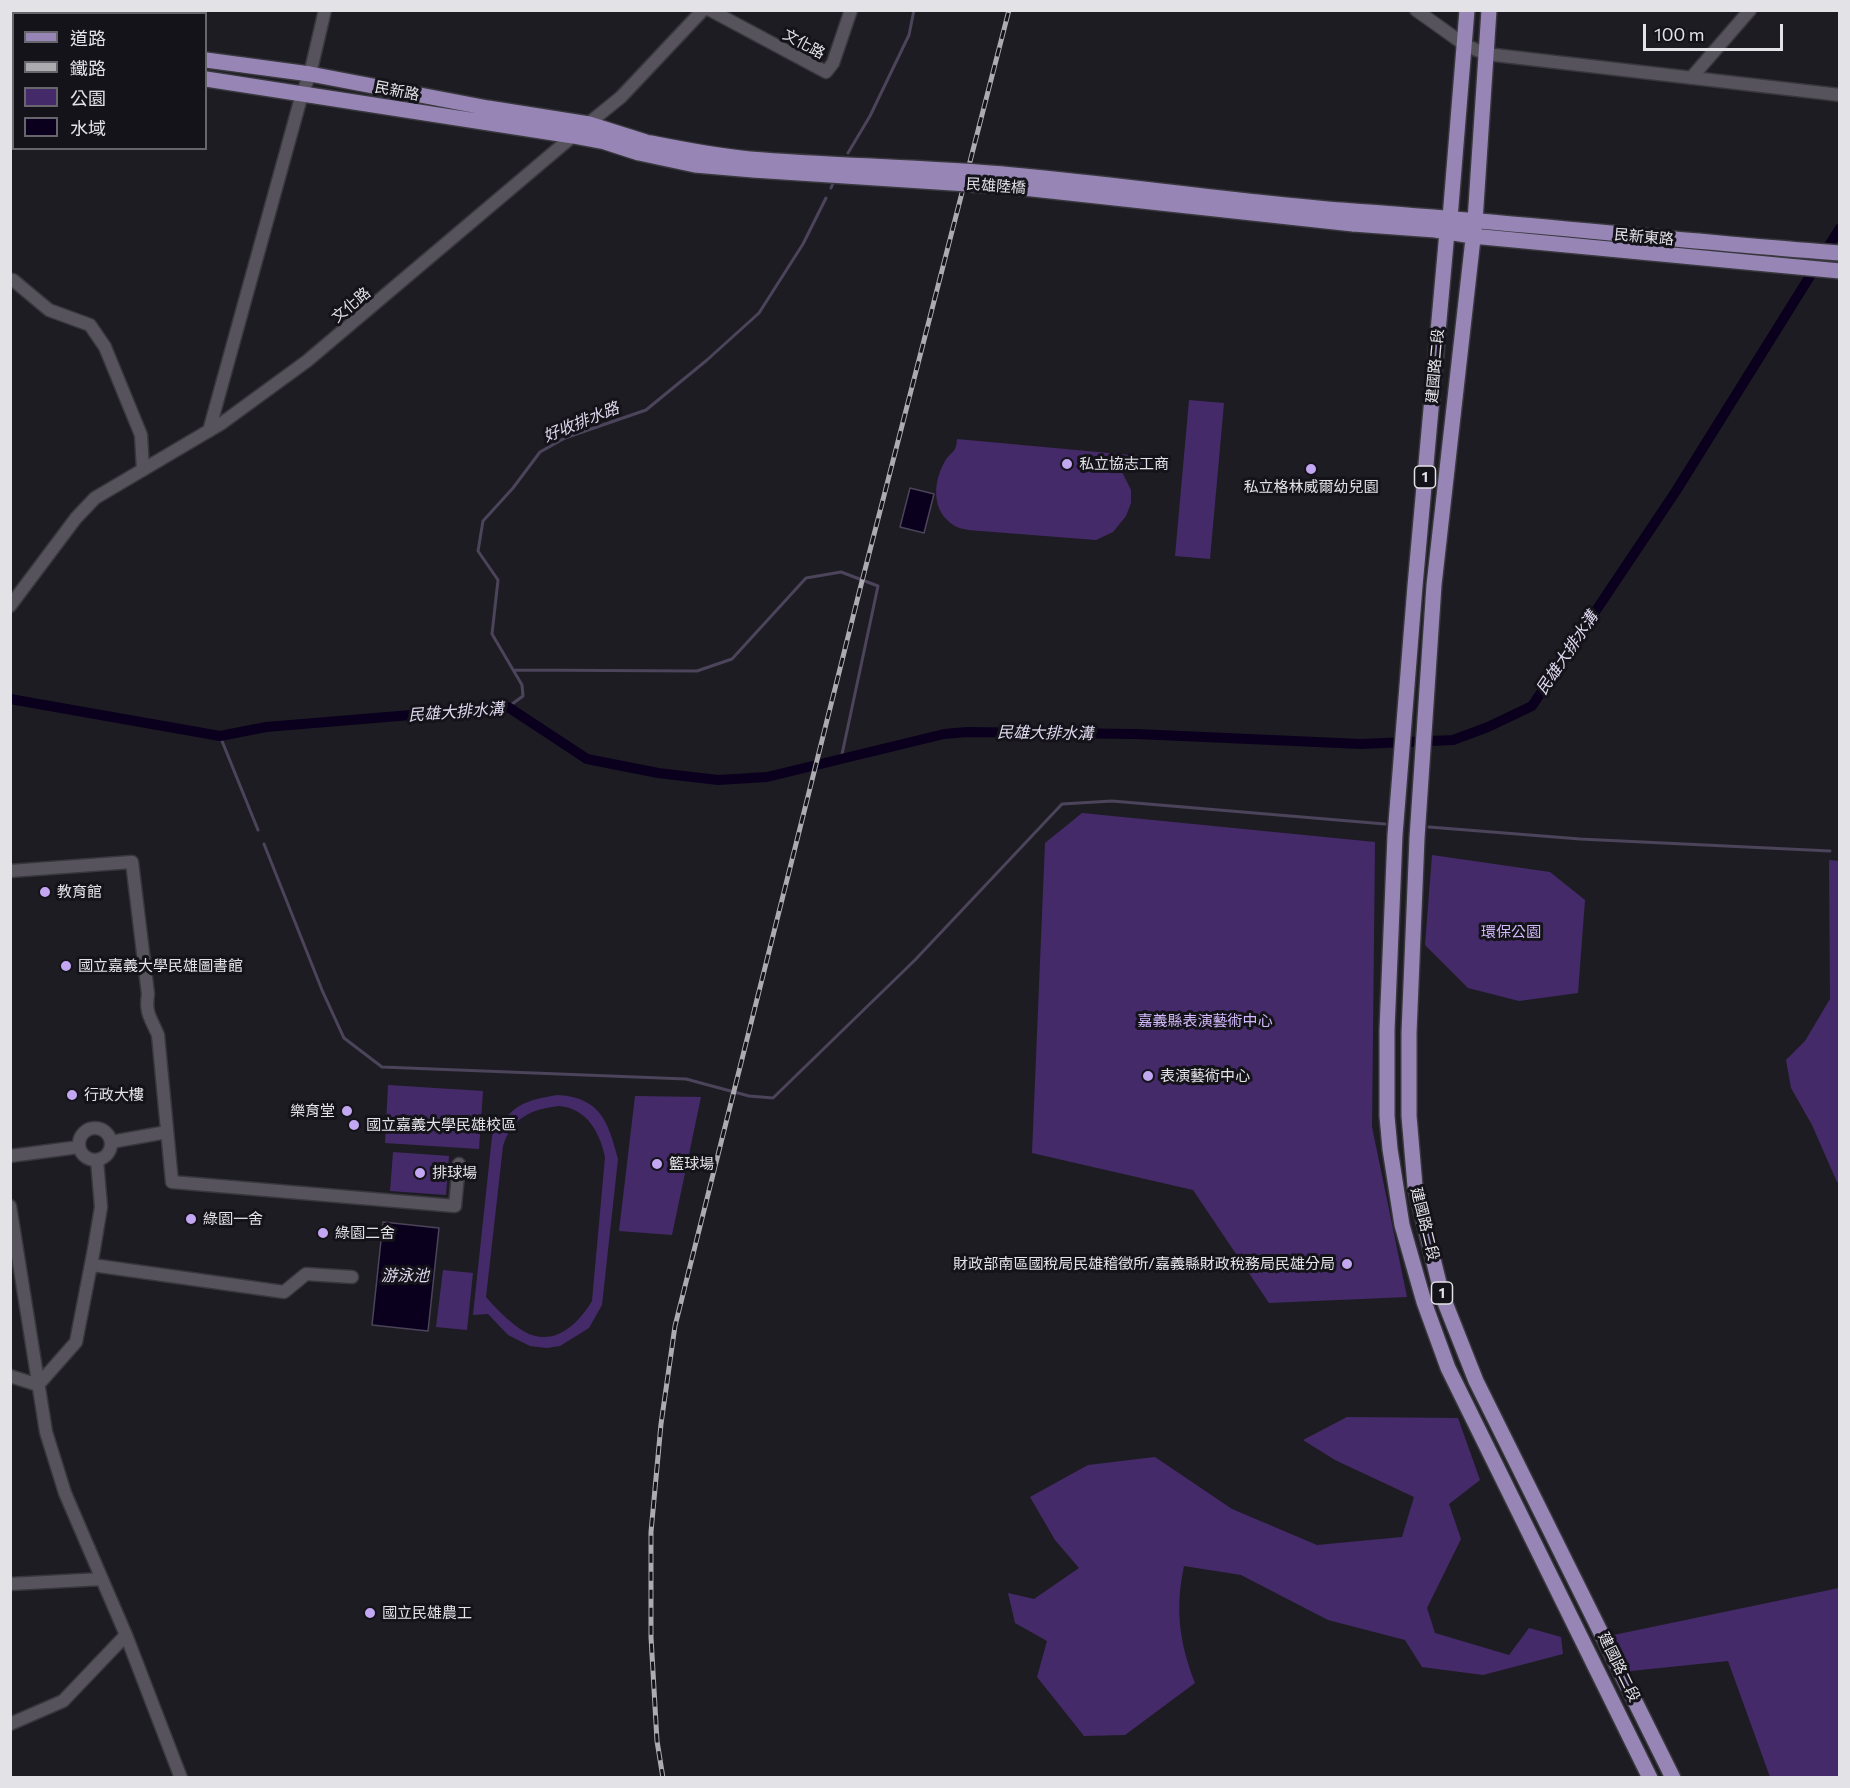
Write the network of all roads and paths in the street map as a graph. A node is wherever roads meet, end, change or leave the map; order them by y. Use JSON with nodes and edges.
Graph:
{"nodes":[{"id":1,"x":325,"y":10,"type":"edge"},
{"id":2,"x":703,"y":10,"type":"edge"},
{"id":3,"x":710,"y":10,"type":"edge"},
{"id":4,"x":851,"y":10,"type":"edge"},
{"id":5,"x":1416,"y":10,"type":"edge"},
{"id":6,"x":1467,"y":10,"type":"edge"},
{"id":7,"x":1489,"y":10,"type":"edge"},
{"id":8,"x":1750,"y":10,"type":"edge"},
{"id":9,"x":1465,"y":45,"type":"junction"},
{"id":10,"x":1486,"y":54,"type":"junction"},
{"id":11,"x":207,"y":60,"type":"edge"},
{"id":12,"x":310,"y":74,"type":"junction"},
{"id":13,"x":1691,"y":78,"type":"junction"},
{"id":14,"x":207,"y":79,"type":"edge"},
{"id":15,"x":302,"y":94,"type":"junction"},
{"id":16,"x":1839,"y":95,"type":"edge"},
{"id":17,"x":589,"y":124,"type":"junction"},
{"id":18,"x":573,"y":136,"type":"junction"},
{"id":19,"x":643,"y":148,"type":"junction"},
{"id":20,"x":1449,"y":225,"type":"junction"},
{"id":21,"x":1474,"y":228,"type":"junction"},
{"id":22,"x":1839,"y":253,"type":"edge"},
{"id":23,"x":1839,"y":271,"type":"edge"},
{"id":24,"x":13,"y":280,"type":"dead end"},
{"id":25,"x":209,"y":431,"type":"junction"},
{"id":26,"x":143,"y":470,"type":"junction"},
{"id":27,"x":10,"y":606,"type":"edge"},
{"id":28,"x":10,"y":871,"type":"edge"},
{"id":29,"x":166,"y":1132,"type":"junction"},
{"id":30,"x":111,"y":1142,"type":"junction"},
{"id":31,"x":79,"y":1147,"type":"junction"},
{"id":32,"x":10,"y":1156,"type":"edge"},
{"id":33,"x":98,"y":1160,"type":"junction"},
{"id":34,"x":459,"y":1164,"type":"dead end"},
{"id":35,"x":10,"y":1206,"type":"edge"},
{"id":36,"x":92,"y":1264,"type":"junction"},
{"id":37,"x":352,"y":1277,"type":"dead end"},
{"id":38,"x":10,"y":1376,"type":"edge"},
{"id":39,"x":1476,"y":1381,"type":"junction"},
{"id":40,"x":38,"y":1386,"type":"junction"},
{"id":41,"x":1459,"y":1389,"type":"junction"},
{"id":42,"x":102,"y":1579,"type":"junction"},
{"id":43,"x":10,"y":1584,"type":"edge"},
{"id":44,"x":126,"y":1635,"type":"junction"},
{"id":45,"x":10,"y":1724,"type":"edge"},
{"id":46,"x":181,"y":1778,"type":"edge"},
{"id":47,"x":1650,"y":1778,"type":"edge"},
{"id":48,"x":1673,"y":1778,"type":"edge"}],
"edges":[{"from":1,"to":12,"type":"street"},
{"from":2,"to":17,"type":"street","name":"文化路"},
{"from":3,"to":4,"type":"street","name":"文化路"},
{"from":5,"to":9,"type":"street"},
{"from":6,"to":9,"type":"main road","name":"建國路二段","number":"1"},
{"from":7,"to":10,"type":"main road","name":"建國路二段","number":"1"},
{"from":8,"to":13,"type":"street"},
{"from":9,"to":10,"type":"street"},
{"from":9,"to":20,"type":"main road","name":"建國路二段","number":"1"},
{"from":10,"to":13,"type":"street"},
{"from":10,"to":21,"type":"main road","name":"建國路二段","number":"1"},
{"from":11,"to":12,"type":"main road","name":"民新路"},
{"from":12,"to":15,"type":"street"},
{"from":12,"to":17,"type":"main road","name":"民新路"},
{"from":13,"to":16,"type":"street"},
{"from":14,"to":15,"type":"main road","name":"民新路"},
{"from":15,"to":18,"type":"main road","name":"民新路"},
{"from":15,"to":25,"type":"street"},
{"from":17,"to":18,"type":"street","name":"文化路"},
{"from":17,"to":19,"type":"main road","name":"民新路"},
{"from":18,"to":19,"type":"main road","name":"民新路"},
{"from":18,"to":25,"type":"street","name":"文化路"},
{"from":19,"to":20,"type":"main road","name":"民雄陸橋","bridge":true},
{"from":20,"to":21,"type":"main road","name":"民雄陸橋"},
{"from":20,"to":41,"type":"main road","name":"建國路二段","number":"1"},
{"from":21,"to":22,"type":"main road","name":"民新東路"},
{"from":21,"to":23,"type":"main road","name":"民新東路"},
{"from":21,"to":39,"type":"main road","name":"建國路二段","number":"1"},
{"from":24,"to":26,"type":"street"},
{"from":25,"to":26,"type":"street","name":"文化路"},
{"from":26,"to":27,"type":"street","name":"文化路"},
{"from":28,"to":29,"type":"street"},
{"from":29,"to":30,"type":"street"},
{"from":29,"to":34,"type":"street"},
{"from":30,"to":31,"type":"street"},
{"from":30,"to":33,"type":"street"},
{"from":31,"to":32,"type":"street"},
{"from":31,"to":33,"type":"street"},
{"from":33,"to":36,"type":"street"},
{"from":35,"to":40,"type":"street"},
{"from":36,"to":37,"type":"street"},
{"from":36,"to":40,"type":"street"},
{"from":38,"to":40,"type":"street"},
{"from":39,"to":41,"type":"main road"},
{"from":39,"to":48,"type":"main road","name":"建國路二段","number":"1"},
{"from":40,"to":42,"type":"street"},
{"from":41,"to":47,"type":"main road","name":"建國路二段","number":"1"},
{"from":42,"to":43,"type":"street"},
{"from":42,"to":44,"type":"street"},
{"from":44,"to":45,"type":"street"},
{"from":44,"to":46,"type":"street"}]}
